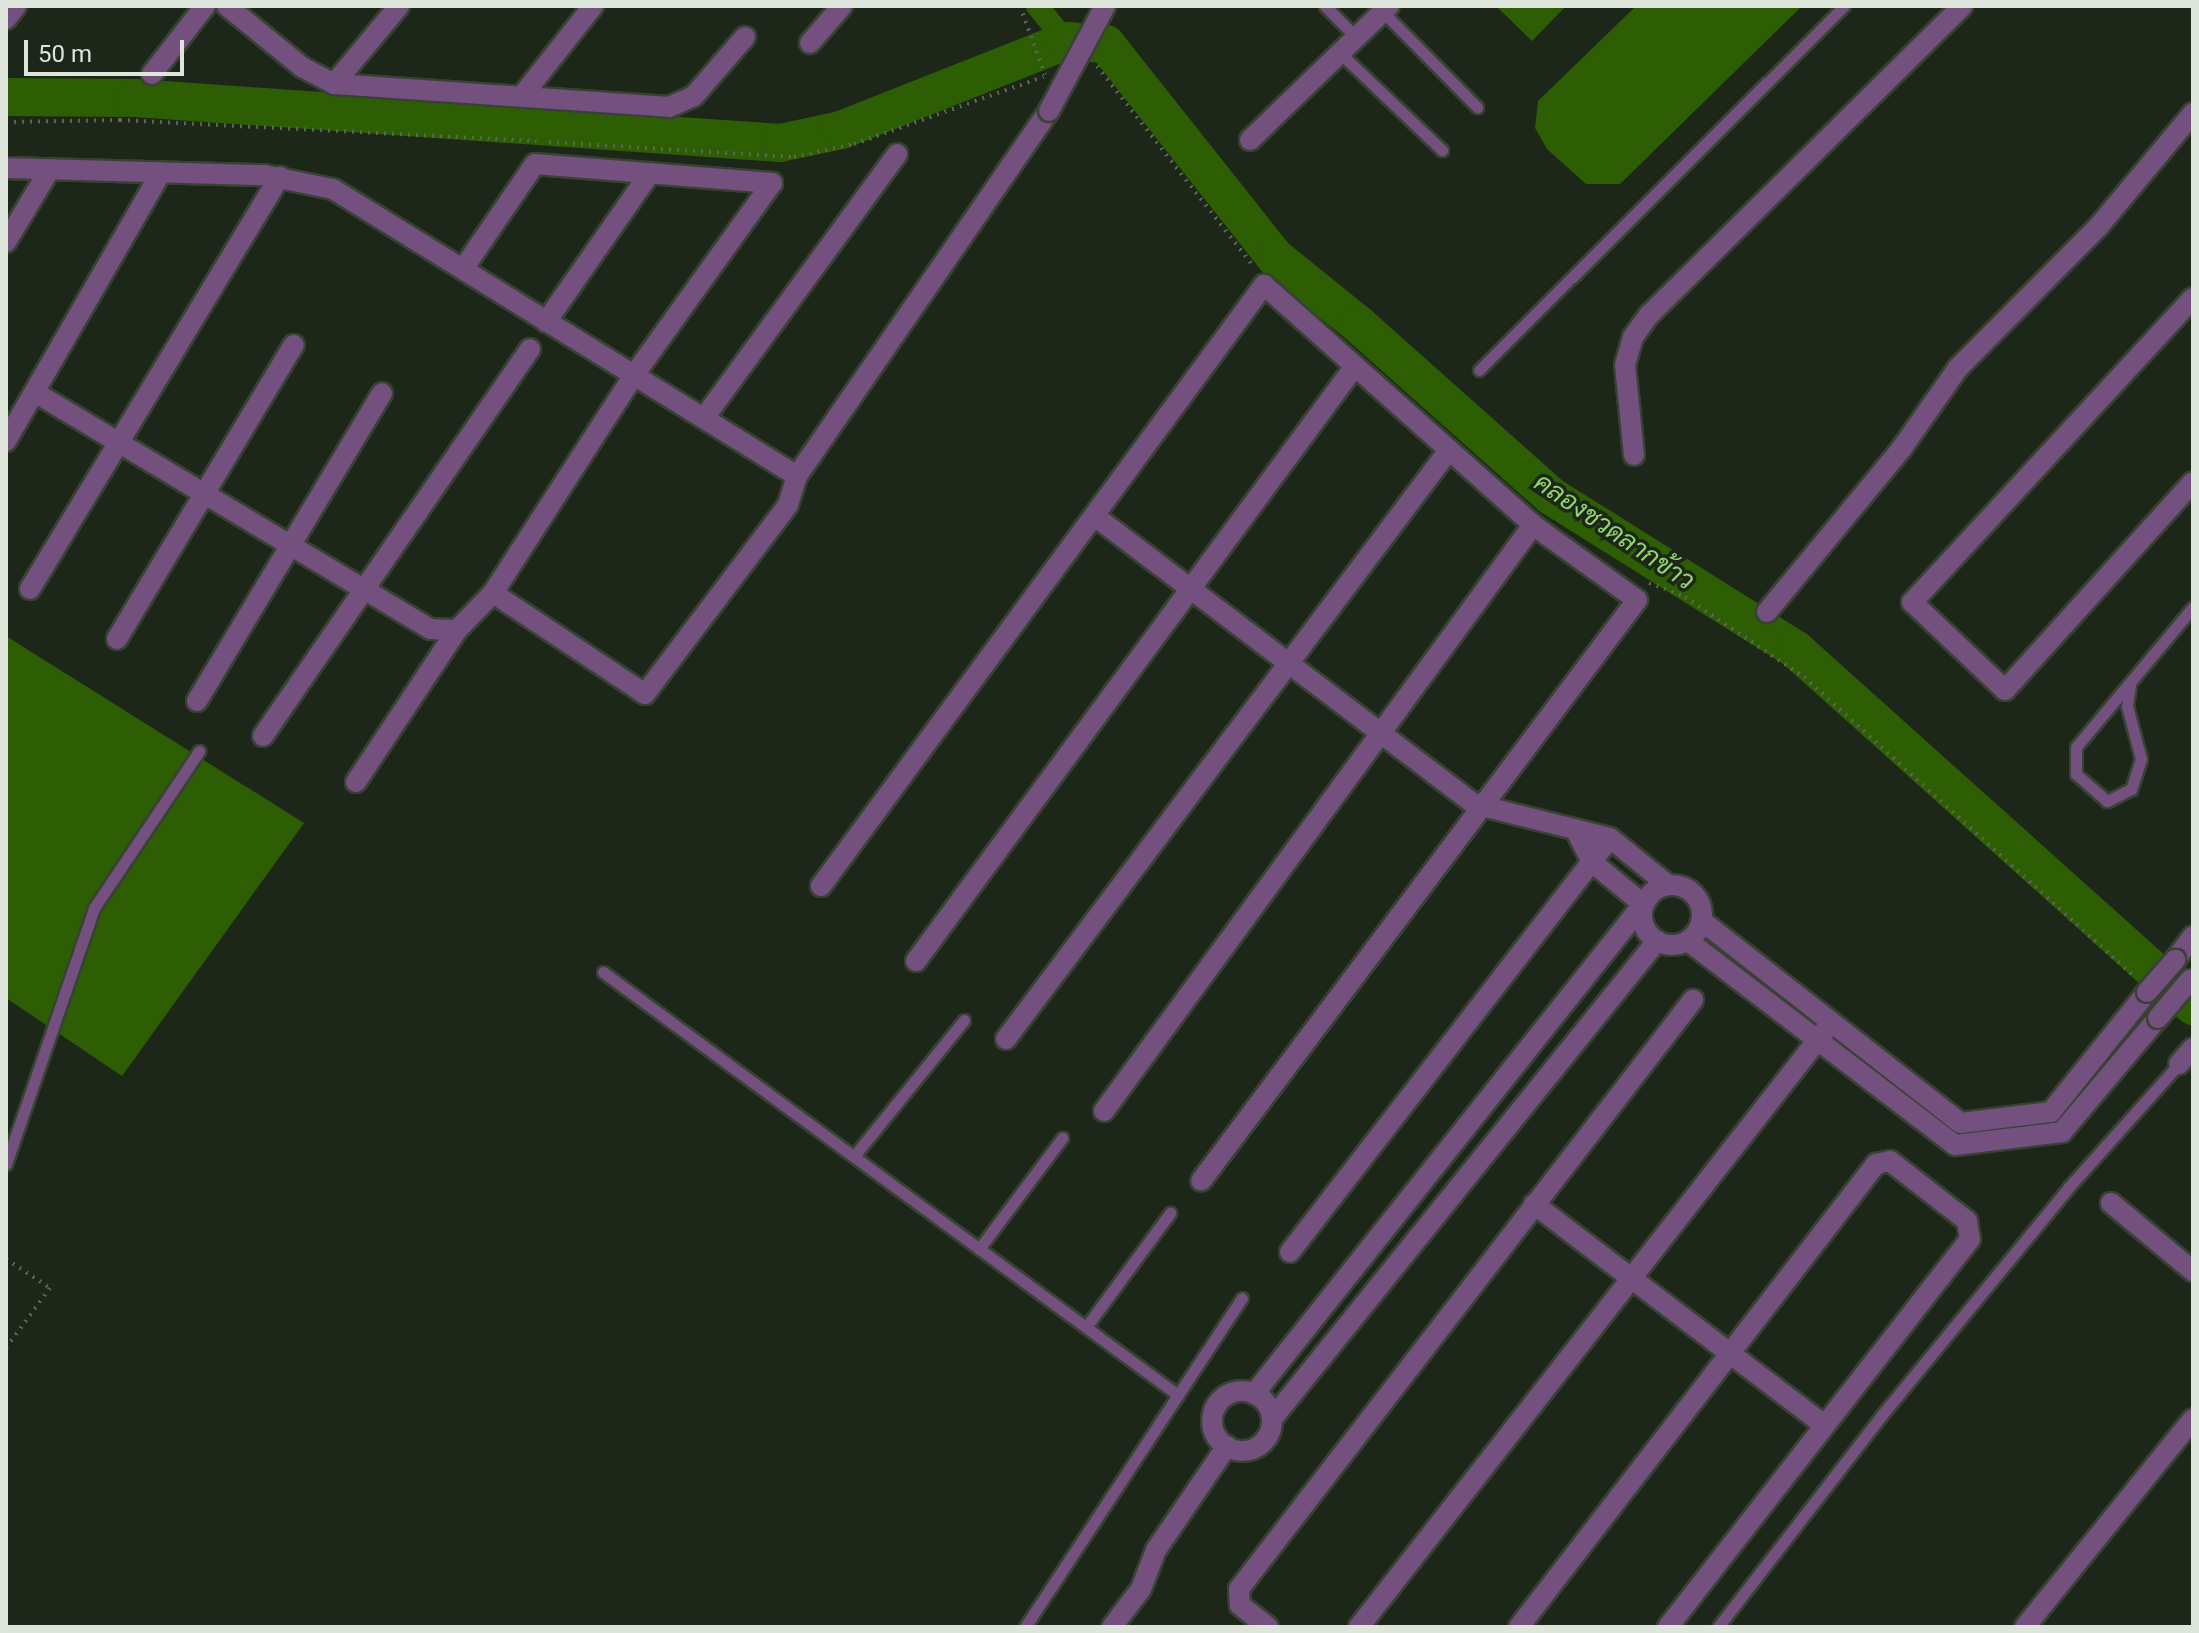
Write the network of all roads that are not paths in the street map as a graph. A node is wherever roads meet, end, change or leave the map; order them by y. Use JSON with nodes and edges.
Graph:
{"nodes":[{"id":1,"x":16,"y":6,"type":"edge"},
{"id":2,"x":205,"y":6,"type":"edge"},
{"id":3,"x":227,"y":6,"type":"edge"},
{"id":4,"x":399,"y":6,"type":"edge"},
{"id":5,"x":593,"y":6,"type":"edge"},
{"id":6,"x":1105,"y":6,"type":"edge"},
{"id":7,"x":1325,"y":6,"type":"edge"},
{"id":8,"x":1844,"y":6,"type":"edge"},
{"id":9,"x":1962,"y":6,"type":"edge"},
{"id":10,"x":834,"y":9,"type":"edge"},
{"id":11,"x":1386,"y":9,"type":"edge"},
{"id":12,"x":6,"y":19,"type":"edge"},
{"id":13,"x":745,"y":37,"type":"dead end"},
{"id":14,"x":1356,"y":37,"type":"junction"},
{"id":15,"x":810,"y":43,"type":"dead end"},
{"id":16,"x":1340,"y":53,"type":"junction"},
{"id":17,"x":152,"y":74,"type":"dead end"},
{"id":18,"x":334,"y":84,"type":"junction"},
{"id":19,"x":522,"y":96,"type":"junction"},
{"id":20,"x":1477,"y":107,"type":"dead end"},
{"id":21,"x":2193,"y":113,"type":"edge"},
{"id":22,"x":1250,"y":140,"type":"dead end"},
{"id":23,"x":1442,"y":150,"type":"dead end"},
{"id":24,"x":897,"y":154,"type":"dead end"},
{"id":25,"x":6,"y":168,"type":"edge"},
{"id":26,"x":50,"y":169,"type":"junction"},
{"id":27,"x":161,"y":172,"type":"junction"},
{"id":28,"x":650,"y":173,"type":"junction"},
{"id":29,"x":280,"y":177,"type":"junction"},
{"id":30,"x":6,"y":242,"type":"edge"},
{"id":31,"x":463,"y":269,"type":"junction"},
{"id":32,"x":2193,"y":298,"type":"edge"},
{"id":33,"x":546,"y":322,"type":"junction"},
{"id":34,"x":294,"y":345,"type":"dead end"},
{"id":35,"x":530,"y":349,"type":"dead end"},
{"id":36,"x":1355,"y":366,"type":"junction"},
{"id":37,"x":1479,"y":370,"type":"dead end"},
{"id":38,"x":634,"y":375,"type":"junction"},
{"id":39,"x":36,"y":393,"type":"junction"},
{"id":40,"x":382,"y":393,"type":"dead end"},
{"id":41,"x":704,"y":418,"type":"junction"},
{"id":42,"x":6,"y":441,"type":"edge"},
{"id":43,"x":121,"y":443,"type":"junction"},
{"id":44,"x":1449,"y":450,"type":"junction"},
{"id":45,"x":1634,"y":455,"type":"dead end"},
{"id":46,"x":797,"y":476,"type":"junction"},
{"id":47,"x":2193,"y":482,"type":"edge"},
{"id":48,"x":204,"y":493,"type":"junction"},
{"id":49,"x":1096,"y":517,"type":"junction"},
{"id":50,"x":1533,"y":525,"type":"junction"},
{"id":51,"x":292,"y":546,"type":"junction"},
{"id":52,"x":30,"y":589,"type":"dead end"},
{"id":53,"x":1191,"y":589,"type":"junction"},
{"id":54,"x":366,"y":591,"type":"junction"},
{"id":55,"x":493,"y":593,"type":"junction"},
{"id":56,"x":2193,"y":607,"type":"edge"},
{"id":57,"x":1767,"y":612,"type":"dead end"},
{"id":58,"x":457,"y":630,"type":"junction"},
{"id":59,"x":117,"y":639,"type":"dead end"},
{"id":60,"x":1289,"y":663,"type":"junction"},
{"id":61,"x":2130,"y":685,"type":"junction"},
{"id":62,"x":197,"y":701,"type":"dead end"},
{"id":63,"x":1381,"y":733,"type":"junction"},
{"id":64,"x":263,"y":736,"type":"dead end"},
{"id":65,"x":199,"y":751,"type":"dead end"},
{"id":66,"x":356,"y":782,"type":"dead end"},
{"id":67,"x":1481,"y":806,"type":"junction"},
{"id":68,"x":1575,"y":829,"type":"junction"},
{"id":69,"x":1610,"y":838,"type":"junction"},
{"id":70,"x":1592,"y":862,"type":"junction"},
{"id":71,"x":1668,"y":885,"type":"junction"},
{"id":72,"x":821,"y":886,"type":"dead end"},
{"id":73,"x":1646,"y":901,"type":"junction"},
{"id":74,"x":1702,"y":921,"type":"junction"},
{"id":75,"x":2193,"y":936,"type":"edge"},
{"id":76,"x":1657,"y":941,"type":"junction"},
{"id":77,"x":1688,"y":941,"type":"junction"},
{"id":78,"x":916,"y":961,"type":"dead end"},
{"id":79,"x":603,"y":972,"type":"dead end"},
{"id":80,"x":2191,"y":978,"type":"edge"},
{"id":81,"x":1693,"y":1000,"type":"dead end"},
{"id":82,"x":964,"y":1020,"type":"dead end"},
{"id":83,"x":1830,"y":1024,"type":"junction"},
{"id":84,"x":1006,"y":1039,"type":"dead end"},
{"id":85,"x":1816,"y":1043,"type":"junction"},
{"id":86,"x":2187,"y":1056,"type":"edge"},
{"id":87,"x":2073,"y":1087,"type":"junction"},
{"id":88,"x":2091,"y":1102,"type":"junction"},
{"id":89,"x":1104,"y":1111,"type":"dead end"},
{"id":90,"x":1062,"y":1138,"type":"dead end"},
{"id":91,"x":1457,"y":1138,"type":"junction"},
{"id":92,"x":854,"y":1156,"type":"junction"},
{"id":93,"x":1480,"y":1159,"type":"junction"},
{"id":94,"x":6,"y":1164,"type":"edge"},
{"id":95,"x":1201,"y":1181,"type":"dead end"},
{"id":96,"x":2111,"y":1203,"type":"dead end"},
{"id":97,"x":1534,"y":1204,"type":"junction"},
{"id":98,"x":1170,"y":1213,"type":"dead end"},
{"id":99,"x":979,"y":1249,"type":"junction"},
{"id":100,"x":1290,"y":1252,"type":"dead end"},
{"id":101,"x":2193,"y":1271,"type":"edge"},
{"id":102,"x":1628,"y":1278,"type":"junction"},
{"id":103,"x":1242,"y":1298,"type":"dead end"},
{"id":104,"x":1086,"y":1327,"type":"junction"},
{"id":105,"x":1729,"y":1353,"type":"junction"},
{"id":106,"x":1254,"y":1394,"type":"junction"},
{"id":107,"x":1178,"y":1395,"type":"junction"},
{"id":108,"x":1272,"y":1419,"type":"junction"},
{"id":109,"x":2193,"y":1419,"type":"edge"},
{"id":110,"x":1824,"y":1425,"type":"junction"},
{"id":111,"x":1227,"y":1446,"type":"junction"},
{"id":112,"x":1025,"y":1627,"type":"edge"},
{"id":113,"x":1112,"y":1627,"type":"edge"},
{"id":114,"x":1268,"y":1627,"type":"edge"},
{"id":115,"x":1359,"y":1627,"type":"edge"},
{"id":116,"x":1519,"y":1627,"type":"edge"},
{"id":117,"x":1668,"y":1627,"type":"edge"},
{"id":118,"x":1718,"y":1627,"type":"edge"},
{"id":119,"x":2025,"y":1627,"type":"edge"}],
"edges":[{"from":1,"to":12,"type":"street"},
{"from":2,"to":17,"type":"street"},
{"from":3,"to":18,"type":"street"},
{"from":4,"to":18,"type":"street"},
{"from":5,"to":19,"type":"street"},
{"from":6,"to":46,"type":"street","bridge":true},
{"from":7,"to":14,"type":"lane"},
{"from":8,"to":37,"type":"lane"},
{"from":9,"to":45,"type":"street"},
{"from":10,"to":15,"type":"street"},
{"from":11,"to":14,"type":"street"},
{"from":11,"to":20,"type":"lane"},
{"from":13,"to":19,"type":"street"},
{"from":14,"to":16,"type":"street"},
{"from":16,"to":22,"type":"street"},
{"from":16,"to":23,"type":"lane"},
{"from":18,"to":19,"type":"street"},
{"from":21,"to":57,"type":"street"},
{"from":24,"to":41,"type":"street"},
{"from":25,"to":26,"type":"street"},
{"from":26,"to":27,"type":"street"},
{"from":26,"to":30,"type":"street"},
{"from":27,"to":29,"type":"street"},
{"from":27,"to":39,"type":"street"},
{"from":28,"to":31,"type":"street"},
{"from":28,"to":33,"type":"street"},
{"from":28,"to":38,"type":"street"},
{"from":29,"to":31,"type":"street"},
{"from":29,"to":43,"type":"street"},
{"from":31,"to":33,"type":"street"},
{"from":32,"to":47,"type":"street"},
{"from":33,"to":38,"type":"street"},
{"from":34,"to":48,"type":"street"},
{"from":35,"to":54,"type":"street"},
{"from":36,"to":44,"type":"street"},
{"from":36,"to":49,"type":"street"},
{"from":36,"to":53,"type":"street"},
{"from":38,"to":41,"type":"street"},
{"from":38,"to":55,"type":"street"},
{"from":39,"to":42,"type":"street"},
{"from":39,"to":43,"type":"street"},
{"from":40,"to":51,"type":"street"},
{"from":41,"to":46,"type":"street"},
{"from":43,"to":48,"type":"street"},
{"from":43,"to":52,"type":"street"},
{"from":44,"to":50,"type":"street"},
{"from":44,"to":60,"type":"street"},
{"from":46,"to":55,"type":"street"},
{"from":48,"to":51,"type":"street"},
{"from":48,"to":59,"type":"street"},
{"from":49,"to":53,"type":"street"},
{"from":49,"to":72,"type":"street"},
{"from":50,"to":63,"type":"street"},
{"from":50,"to":67,"type":"street"},
{"from":51,"to":54,"type":"street"},
{"from":51,"to":62,"type":"street"},
{"from":53,"to":60,"type":"street"},
{"from":53,"to":78,"type":"street"},
{"from":54,"to":58,"type":"street"},
{"from":54,"to":64,"type":"street"},
{"from":55,"to":58,"type":"street"},
{"from":56,"to":61,"type":"lane"},
{"from":58,"to":66,"type":"street"},
{"from":60,"to":63,"type":"street"},
{"from":60,"to":84,"type":"street"},
{"from":61,"to":61,"type":"lane"},
{"from":63,"to":67,"type":"street"},
{"from":63,"to":89,"type":"street"},
{"from":65,"to":94,"type":"lane"},
{"from":67,"to":68,"type":"street"},
{"from":67,"to":95,"type":"street"},
{"from":68,"to":69,"type":"street"},
{"from":68,"to":70,"type":"street"},
{"from":69,"to":70,"type":"street"},
{"from":69,"to":71,"type":"street"},
{"from":70,"to":73,"type":"street"},
{"from":70,"to":100,"type":"street"},
{"from":71,"to":73,"type":"street"},
{"from":71,"to":74,"type":"street"},
{"from":73,"to":76,"type":"street"},
{"from":73,"to":91,"type":"street"},
{"from":74,"to":77,"type":"street"},
{"from":74,"to":83,"type":"street"},
{"from":75,"to":87,"type":"street","bridge":true},
{"from":76,"to":77,"type":"street"},
{"from":76,"to":93,"type":"street"},
{"from":77,"to":85,"type":"street"},
{"from":79,"to":92,"type":"lane"},
{"from":80,"to":88,"type":"street","bridge":true},
{"from":81,"to":97,"type":"street"},
{"from":82,"to":92,"type":"lane"},
{"from":83,"to":85,"type":"street"},
{"from":83,"to":87,"type":"street"},
{"from":85,"to":88,"type":"street"},
{"from":85,"to":102,"type":"street"},
{"from":86,"to":118,"type":"lane"},
{"from":87,"to":88,"type":"street"},
{"from":90,"to":99,"type":"lane"},
{"from":91,"to":93,"type":"street"},
{"from":91,"to":106,"type":"street"},
{"from":92,"to":99,"type":"lane"},
{"from":93,"to":108,"type":"street"},
{"from":96,"to":101,"type":"street"},
{"from":97,"to":102,"type":"street"},
{"from":97,"to":114,"type":"street"},
{"from":98,"to":104,"type":"lane"},
{"from":99,"to":104,"type":"lane"},
{"from":102,"to":105,"type":"street"},
{"from":102,"to":115,"type":"street"},
{"from":103,"to":107,"type":"lane"},
{"from":104,"to":107,"type":"lane"},
{"from":105,"to":110,"type":"street"},
{"from":105,"to":110,"type":"street"},
{"from":105,"to":116,"type":"street"},
{"from":106,"to":108,"type":"street"},
{"from":106,"to":111,"type":"street"},
{"from":107,"to":112,"type":"lane"},
{"from":108,"to":111,"type":"street"},
{"from":109,"to":119,"type":"street"},
{"from":110,"to":117,"type":"street"},
{"from":111,"to":113,"type":"street"}]}
